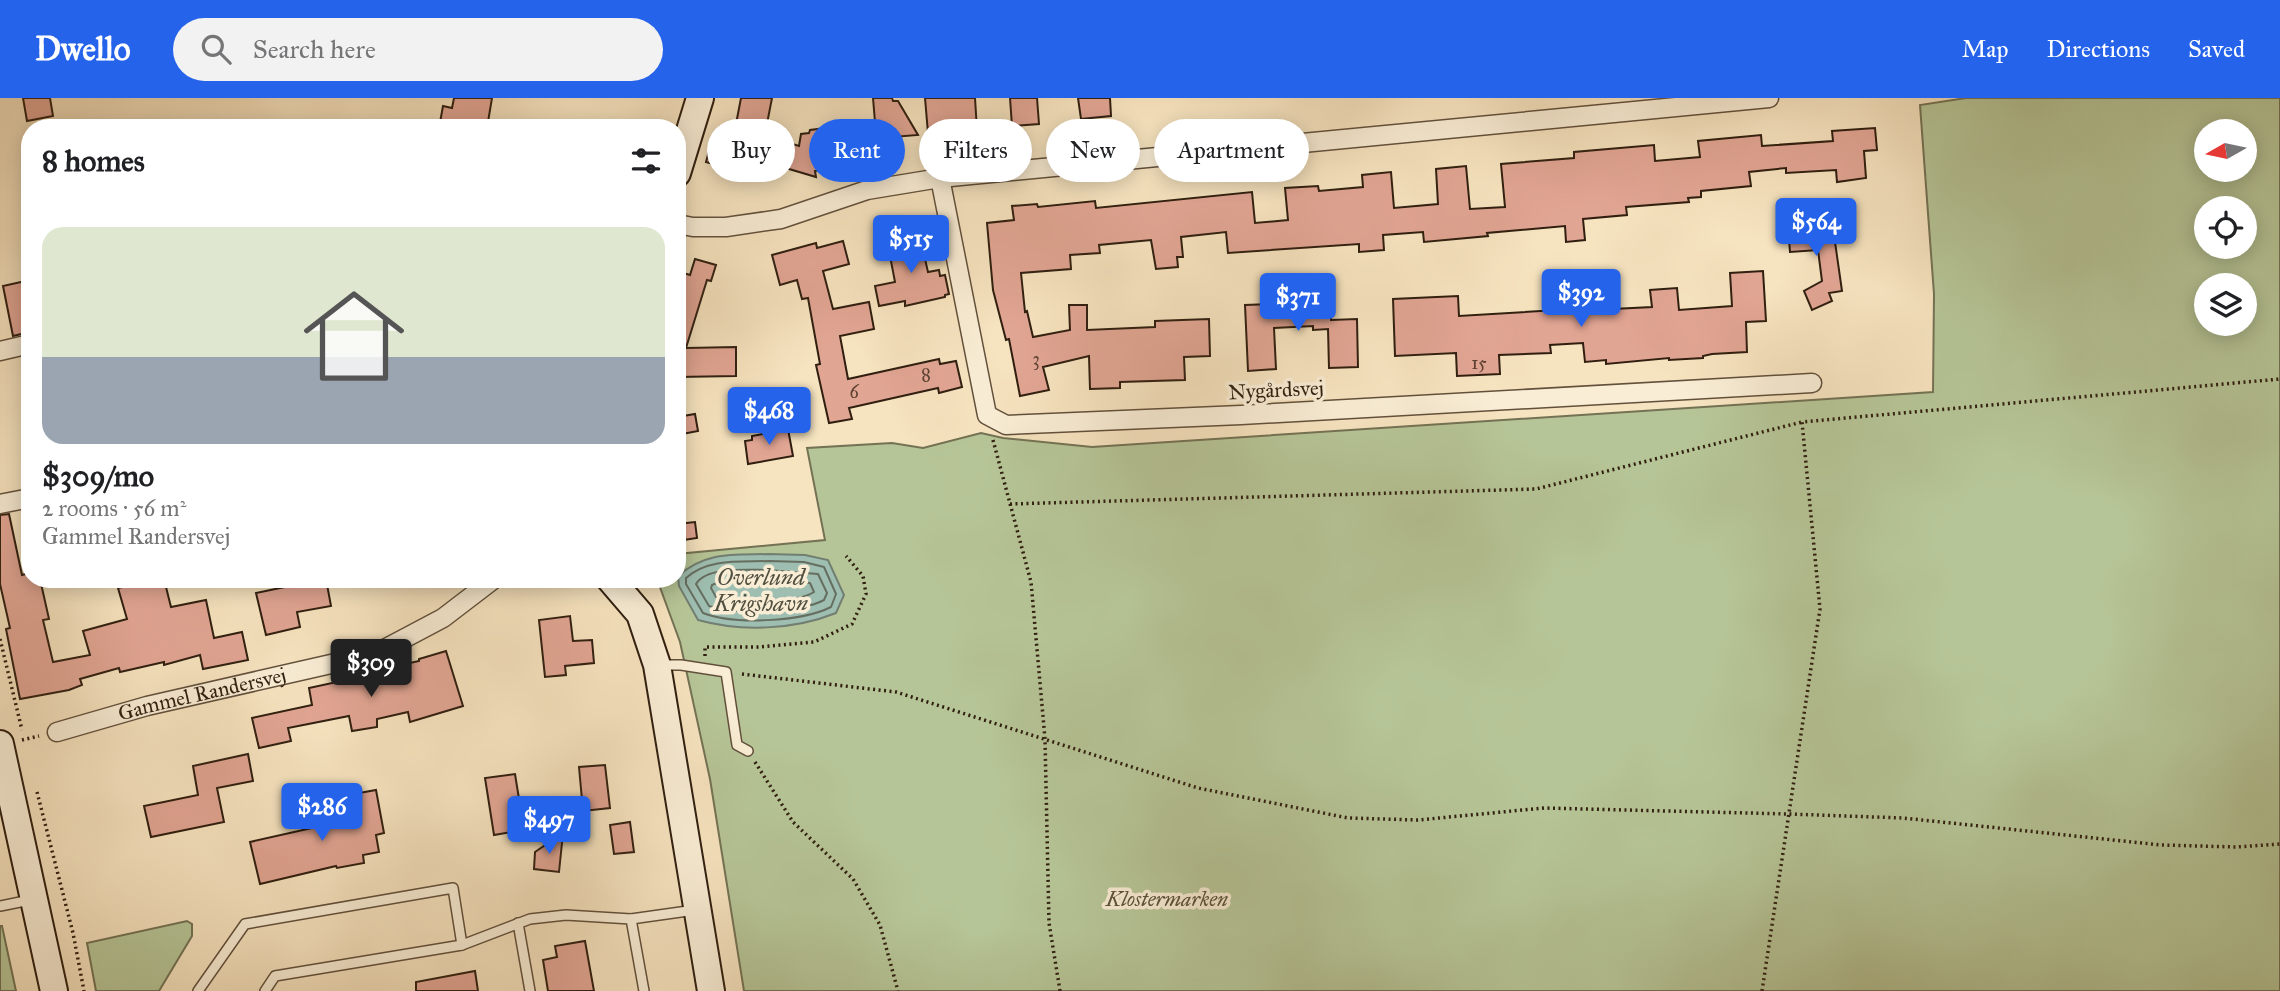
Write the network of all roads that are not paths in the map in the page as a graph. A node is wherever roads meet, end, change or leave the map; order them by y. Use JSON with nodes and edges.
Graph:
{"nodes":[{"id":1,"x":700,"y":98,"type":"edge"},
{"id":2,"x":1769,"y":98,"type":"edge"},
{"id":3,"x":686,"y":144,"type":"edge"},
{"id":4,"x":1032,"y":169,"type":"edge"},
{"id":5,"x":919,"y":181,"type":"edge"},
{"id":6,"x":941,"y":182,"type":"edge"},
{"id":7,"x":686,"y":226,"type":"edge"},
{"id":8,"x":21,"y":346,"type":"edge"},
{"id":9,"x":0,"y":351,"type":"edge"},
{"id":10,"x":1812,"y":383,"type":"dead end"},
{"id":11,"x":21,"y":500,"type":"edge"},
{"id":12,"x":0,"y":504,"type":"edge"},
{"id":13,"x":482,"y":588,"type":"edge"},
{"id":14,"x":618,"y":588,"type":"edge"},
{"id":15,"x":657,"y":665,"type":"junction"},
{"id":16,"x":57,"y":732,"type":"road end"},
{"id":17,"x":8,"y":743,"type":"edge"},
{"id":18,"x":748,"y":751,"type":"road end"},
{"id":19,"x":35,"y":898,"type":"junction"},
{"id":20,"x":0,"y":906,"type":"edge"},
{"id":21,"x":697,"y":910,"type":"junction"},
{"id":22,"x":631,"y":919,"type":"junction"},
{"id":23,"x":518,"y":923,"type":"junction"},
{"id":24,"x":462,"y":945,"type":"junction"},
{"id":25,"x":54,"y":991,"type":"edge"},
{"id":26,"x":198,"y":991,"type":"edge"},
{"id":27,"x":265,"y":991,"type":"edge"},
{"id":28,"x":530,"y":991,"type":"edge"},
{"id":29,"x":644,"y":991,"type":"edge"},
{"id":30,"x":711,"y":991,"type":"edge"}],
"edges":[{"from":1,"to":3,"type":"street"},
{"from":2,"to":4,"type":"street"},
{"from":5,"to":7,"type":"street"},
{"from":6,"to":10,"type":"street","name":"Nygårdsvej"},
{"from":8,"to":9,"type":"street"},
{"from":11,"to":12,"type":"street"},
{"from":13,"to":16,"type":"street","name":"Gammel Randersvej"},
{"from":14,"to":15,"type":"street"},
{"from":15,"to":18,"type":"lane"},
{"from":15,"to":21,"type":"street"},
{"from":17,"to":19,"type":"street"},
{"from":19,"to":20,"type":"lane"},
{"from":19,"to":25,"type":"street"},
{"from":21,"to":22,"type":"lane"},
{"from":21,"to":30,"type":"street"},
{"from":22,"to":23,"type":"lane"},
{"from":22,"to":29,"type":"lane"},
{"from":23,"to":24,"type":"lane"},
{"from":23,"to":28,"type":"lane"},
{"from":24,"to":26,"type":"lane"},
{"from":24,"to":27,"type":"lane"}]}
